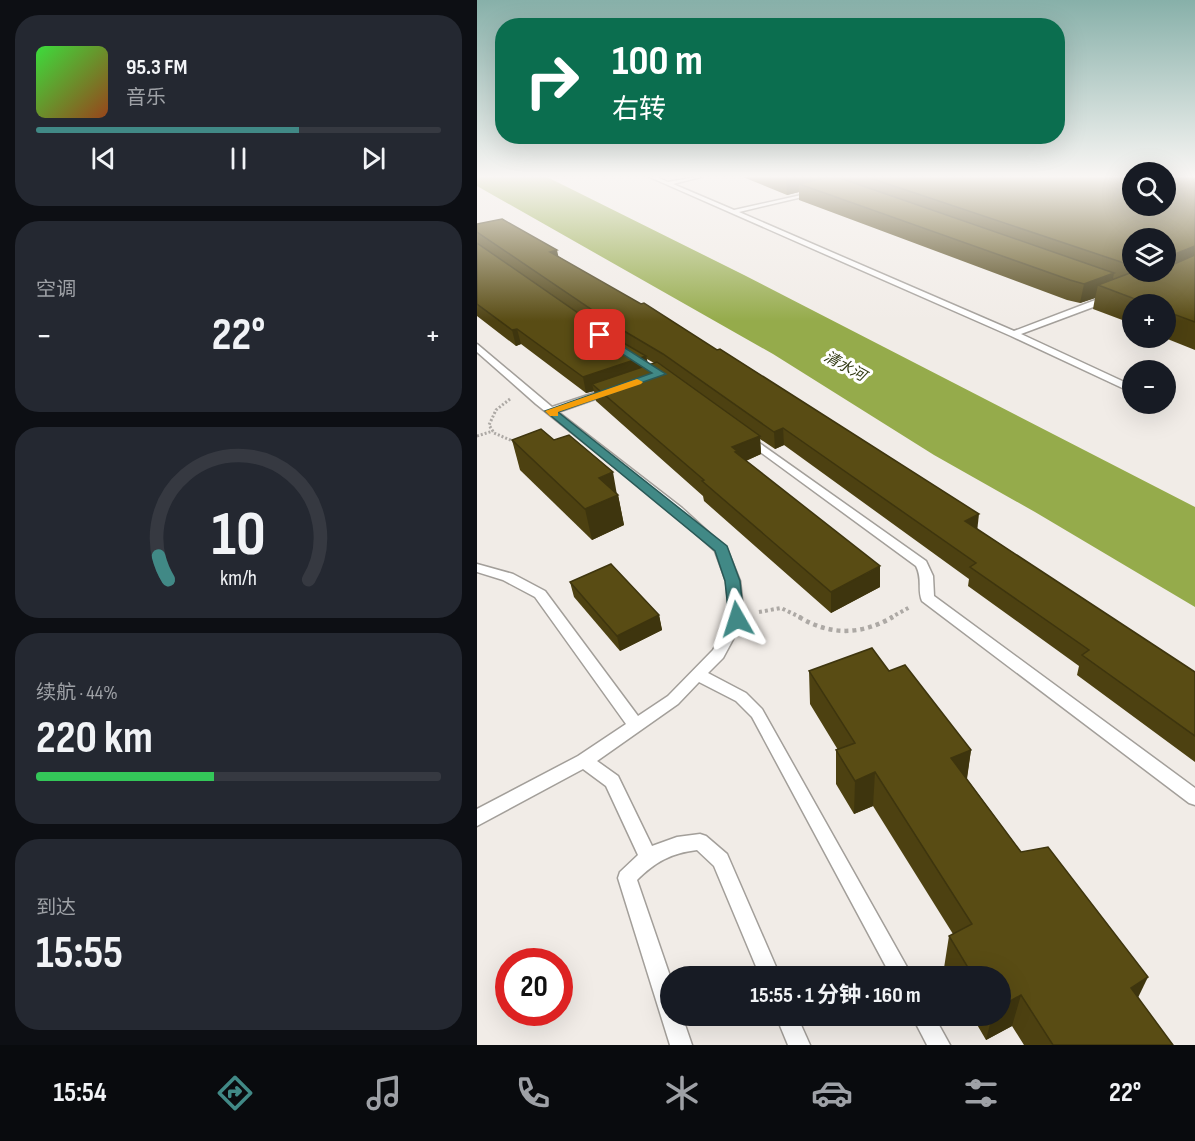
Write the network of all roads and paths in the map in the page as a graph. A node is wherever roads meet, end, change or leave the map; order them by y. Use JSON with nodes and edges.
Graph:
{"nodes":[{"id":1,"x":764,"y":224,"type":"edge"},
{"id":2,"x":1113,"y":296,"type":"edge"},
{"id":3,"x":1014,"y":333,"type":"junction"},
{"id":4,"x":477,"y":347,"type":"edge"},
{"id":5,"x":1122,"y":385,"type":"edge"},
{"id":6,"x":617,"y":389,"type":"edge"},
{"id":7,"x":528,"y":392,"type":"junction"},
{"id":8,"x":550,"y":411,"type":"junction"},
{"id":9,"x":738,"y":430,"type":"edge"},
{"id":10,"x":493,"y":431,"type":"junction"},
{"id":11,"x":477,"y":436,"type":"edge"},
{"id":12,"x":522,"y":444,"type":"edge"},
{"id":13,"x":477,"y":568,"type":"edge"},
{"id":14,"x":927,"y":598,"type":"junction"},
{"id":15,"x":737,"y":619,"type":"junction"},
{"id":16,"x":698,"y":675,"type":"junction"},
{"id":17,"x":636,"y":726,"type":"junction"},
{"id":18,"x":584,"y":761,"type":"junction"},
{"id":19,"x":1195,"y":798,"type":"edge"},
{"id":20,"x":477,"y":818,"type":"edge"},
{"id":21,"x":648,"y":856,"type":"junction"},
{"id":22,"x":766,"y":966,"type":"edge"},
{"id":23,"x":896,"y":966,"type":"edge"},
{"id":24,"x":660,"y":980,"type":"edge"},
{"id":25,"x":675,"y":1026,"type":"edge"},
{"id":26,"x":791,"y":1026,"type":"edge"},
{"id":27,"x":929,"y":1026,"type":"edge"},
{"id":28,"x":681,"y":1045,"type":"edge"},
{"id":29,"x":799,"y":1045,"type":"edge"},
{"id":30,"x":939,"y":1045,"type":"edge"}],
"edges":[{"from":1,"to":3,"type":"lane"},
{"from":2,"to":3,"type":"lane"},
{"from":3,"to":5,"type":"lane"},
{"from":4,"to":7,"type":"lane"},
{"from":6,"to":8,"type":"lane"},
{"from":7,"to":8,"type":"lane"},
{"from":7,"to":10,"type":"path"},
{"from":8,"to":15,"type":"lane"},
{"from":9,"to":14,"type":"lane"},
{"from":10,"to":11,"type":"path"},
{"from":10,"to":12,"type":"path"},
{"from":13,"to":17,"type":"lane"},
{"from":14,"to":15,"type":"path"},
{"from":14,"to":19,"type":"lane"},
{"from":15,"to":16,"type":"lane"},
{"from":16,"to":17,"type":"lane"},
{"from":16,"to":23,"type":"lane"},
{"from":17,"to":18,"type":"lane"},
{"from":18,"to":20,"type":"lane"},
{"from":18,"to":21,"type":"lane"},
{"from":21,"to":22,"type":"lane"},
{"from":21,"to":24,"type":"lane"},
{"from":25,"to":28,"type":"lane"},
{"from":26,"to":29,"type":"lane"},
{"from":27,"to":30,"type":"lane"}]}
